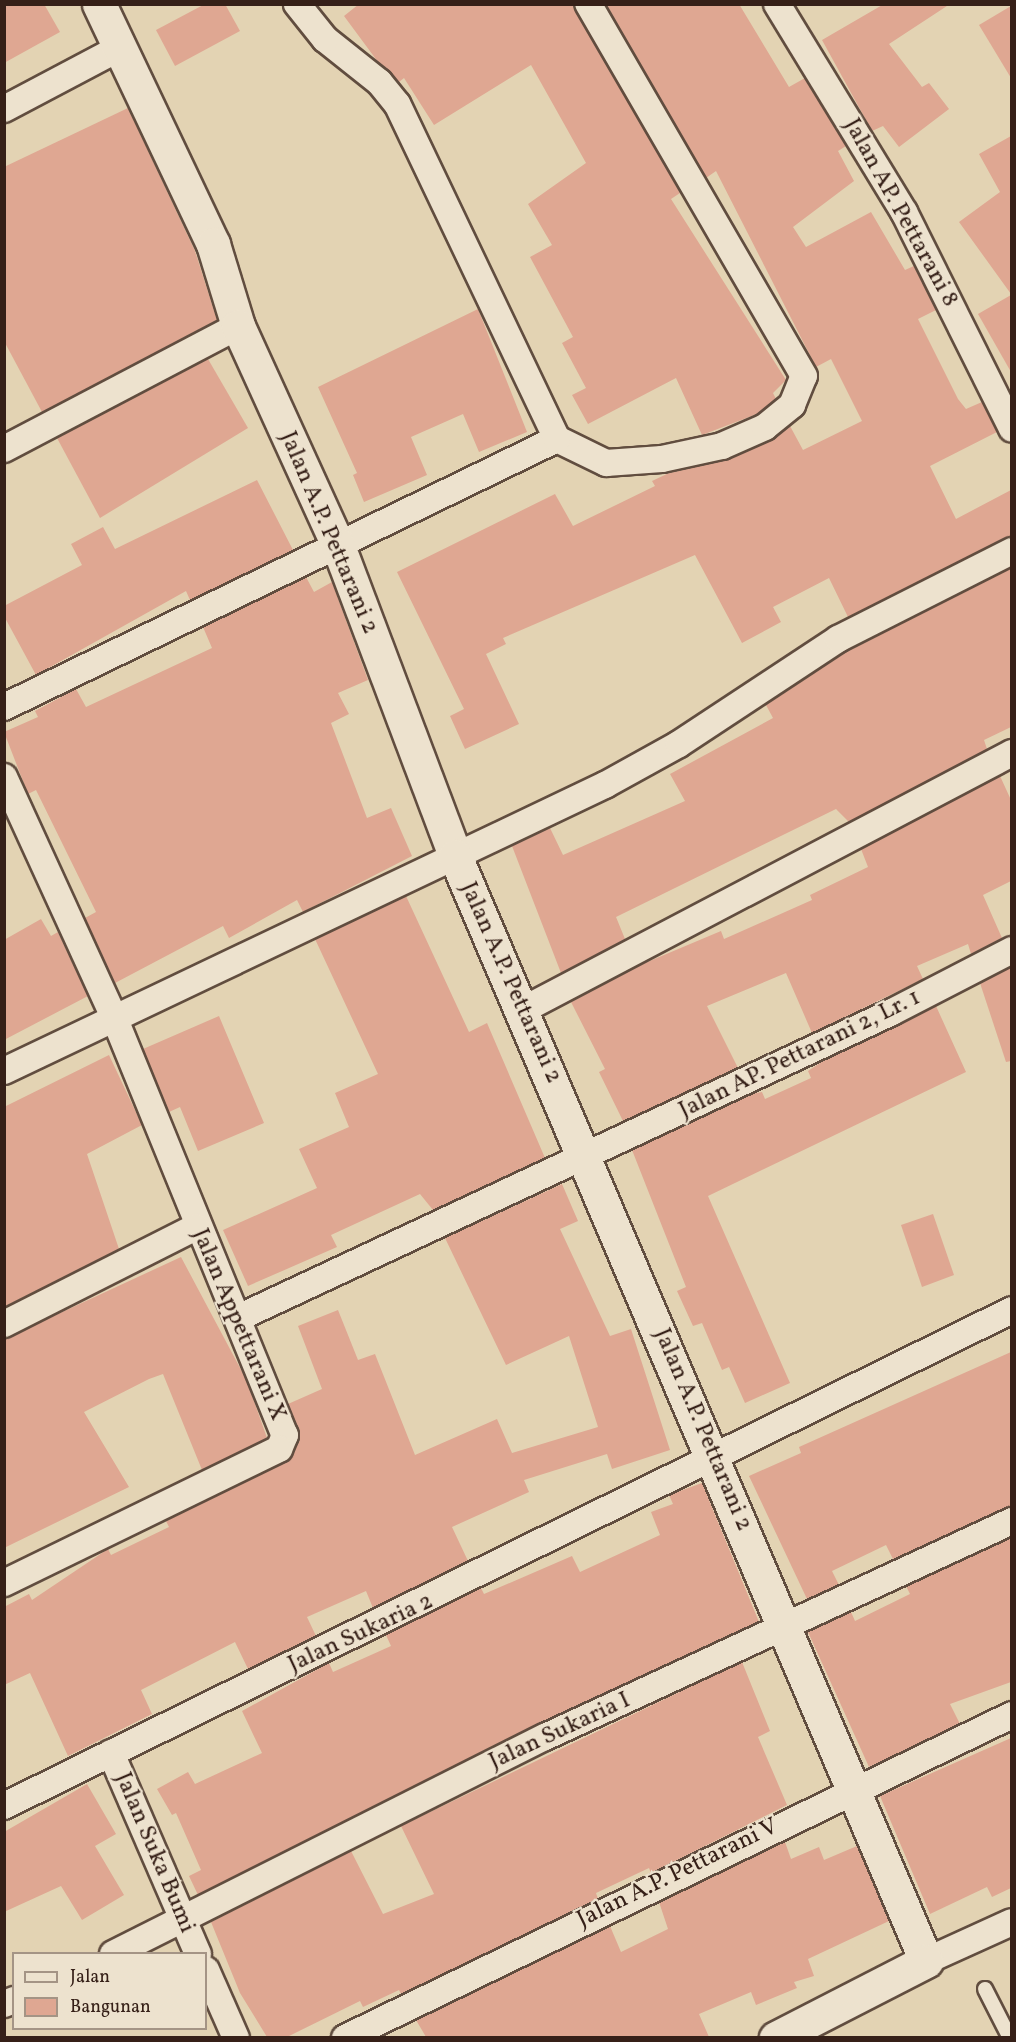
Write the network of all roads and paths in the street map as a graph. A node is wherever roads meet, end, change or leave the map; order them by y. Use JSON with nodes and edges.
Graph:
{"nodes":[{"id":1,"x":99,"y":4,"type":"edge"},
{"id":2,"x":297,"y":4,"type":"edge"},
{"id":3,"x":588,"y":4,"type":"edge"},
{"id":4,"x":777,"y":4,"type":"edge"},
{"id":5,"x":121,"y":47,"type":"junction"},
{"id":6,"x":4,"y":109,"type":"edge"},
{"id":7,"x":238,"y":326,"type":"junction"},
{"id":8,"x":1011,"y":429,"type":"edge"},
{"id":9,"x":557,"y":440,"type":"junction"},
{"id":10,"x":4,"y":449,"type":"edge"},
{"id":11,"x":337,"y":543,"type":"junction"},
{"id":12,"x":1011,"y":551,"type":"edge"},
{"id":13,"x":4,"y":708,"type":"edge"},
{"id":14,"x":1011,"y":753,"type":"edge"},
{"id":15,"x":4,"y":777,"type":"edge"},
{"id":16,"x":455,"y":856,"type":"junction"},
{"id":17,"x":1011,"y":950,"type":"edge"},
{"id":18,"x":521,"y":1011,"type":"junction"},
{"id":19,"x":114,"y":1017,"type":"junction"},
{"id":20,"x":4,"y":1071,"type":"edge"},
{"id":21,"x":586,"y":1157,"type":"junction"},
{"id":22,"x":195,"y":1227,"type":"junction"},
{"id":23,"x":1011,"y":1310,"type":"edge"},
{"id":24,"x":238,"y":1318,"type":"junction"},
{"id":25,"x":4,"y":1324,"type":"edge"},
{"id":26,"x":714,"y":1457,"type":"junction"},
{"id":27,"x":1011,"y":1521,"type":"edge"},
{"id":28,"x":4,"y":1583,"type":"edge"},
{"id":29,"x":784,"y":1630,"type":"junction"},
{"id":30,"x":1011,"y":1715,"type":"edge"},
{"id":31,"x":111,"y":1753,"type":"junction"},
{"id":32,"x":851,"y":1791,"type":"junction"},
{"id":33,"x":4,"y":1806,"type":"edge"},
{"id":34,"x":183,"y":1920,"type":"junction"},
{"id":35,"x":1011,"y":1922,"type":"edge"},
{"id":36,"x":115,"y":1952,"type":"edge"},
{"id":37,"x":198,"y":1952,"type":"edge"},
{"id":38,"x":926,"y":1961,"type":"junction"},
{"id":39,"x":207,"y":1972,"type":"edge"},
{"id":40,"x":985,"y":1989,"type":"dead end"},
{"id":41,"x":236,"y":2037,"type":"edge"},
{"id":42,"x":345,"y":2037,"type":"edge"},
{"id":43,"x":776,"y":2037,"type":"edge"},
{"id":44,"x":1010,"y":2037,"type":"edge"}],
"edges":[{"from":1,"to":5,"type":"street","name":"Jalan A.P. Pettarani 2"},
{"from":2,"to":9,"type":"street"},
{"from":3,"to":9,"type":"street"},
{"from":4,"to":8,"type":"street","name":"Jalan AP. Pettarani 8"},
{"from":5,"to":6,"type":"street"},
{"from":5,"to":7,"type":"street","name":"Jalan A.P. Pettarani 2"},
{"from":7,"to":10,"type":"street"},
{"from":7,"to":11,"type":"street","name":"Jalan A.P. Pettarani 2"},
{"from":9,"to":11,"type":"street"},
{"from":11,"to":13,"type":"street"},
{"from":11,"to":16,"type":"street","name":"Jalan A.P. Pettarani 2"},
{"from":12,"to":16,"type":"street"},
{"from":14,"to":18,"type":"street"},
{"from":15,"to":19,"type":"street","name":"Jalan Appettarani X"},
{"from":16,"to":18,"type":"street","name":"Jalan A.P. Pettarani 2"},
{"from":16,"to":19,"type":"street"},
{"from":17,"to":21,"type":"street","name":"Jalan AP. Pettarani 2, Lr. 1"},
{"from":18,"to":21,"type":"street","name":"Jalan A.P. Pettarani 2"},
{"from":19,"to":20,"type":"street"},
{"from":19,"to":22,"type":"street","name":"Jalan Appettarani X"},
{"from":21,"to":24,"type":"street","name":"Jalan AP. Pettarani 2, Lr. 1"},
{"from":21,"to":26,"type":"street","name":"Jalan A.P. Pettarani 2"},
{"from":22,"to":24,"type":"street","name":"Jalan Appettarani X"},
{"from":22,"to":25,"type":"street"},
{"from":23,"to":26,"type":"street","name":"Jalan Sukaria 2"},
{"from":24,"to":28,"type":"street","name":"Jalan Appettarani X"},
{"from":26,"to":29,"type":"street","name":"Jalan A.P. Pettarani 2"},
{"from":26,"to":31,"type":"street","name":"Jalan Sukaria 2"},
{"from":27,"to":29,"type":"street","name":"Jalan Sukaria I"},
{"from":29,"to":32,"type":"street","name":"Jalan A.P. Pettarani 2"},
{"from":29,"to":34,"type":"street","name":"Jalan Sukaria I"},
{"from":30,"to":32,"type":"street","name":"Jalan A.P. Pettarani V"},
{"from":31,"to":33,"type":"street","name":"Jalan Sukaria 2"},
{"from":31,"to":34,"type":"street","name":"Jalan Suka Bumi"},
{"from":32,"to":38,"type":"street","name":"Jalan A.P. Pettarani 2"},
{"from":32,"to":42,"type":"street","name":"Jalan A.P. Pettarani V"},
{"from":34,"to":36,"type":"street","name":"Jalan Sukaria I"},
{"from":34,"to":37,"type":"street","name":"Jalan Suka Bumi"},
{"from":35,"to":38,"type":"street"},
{"from":38,"to":43,"type":"street"},
{"from":39,"to":41,"type":"street"},
{"from":40,"to":44,"type":"lane"}]}
